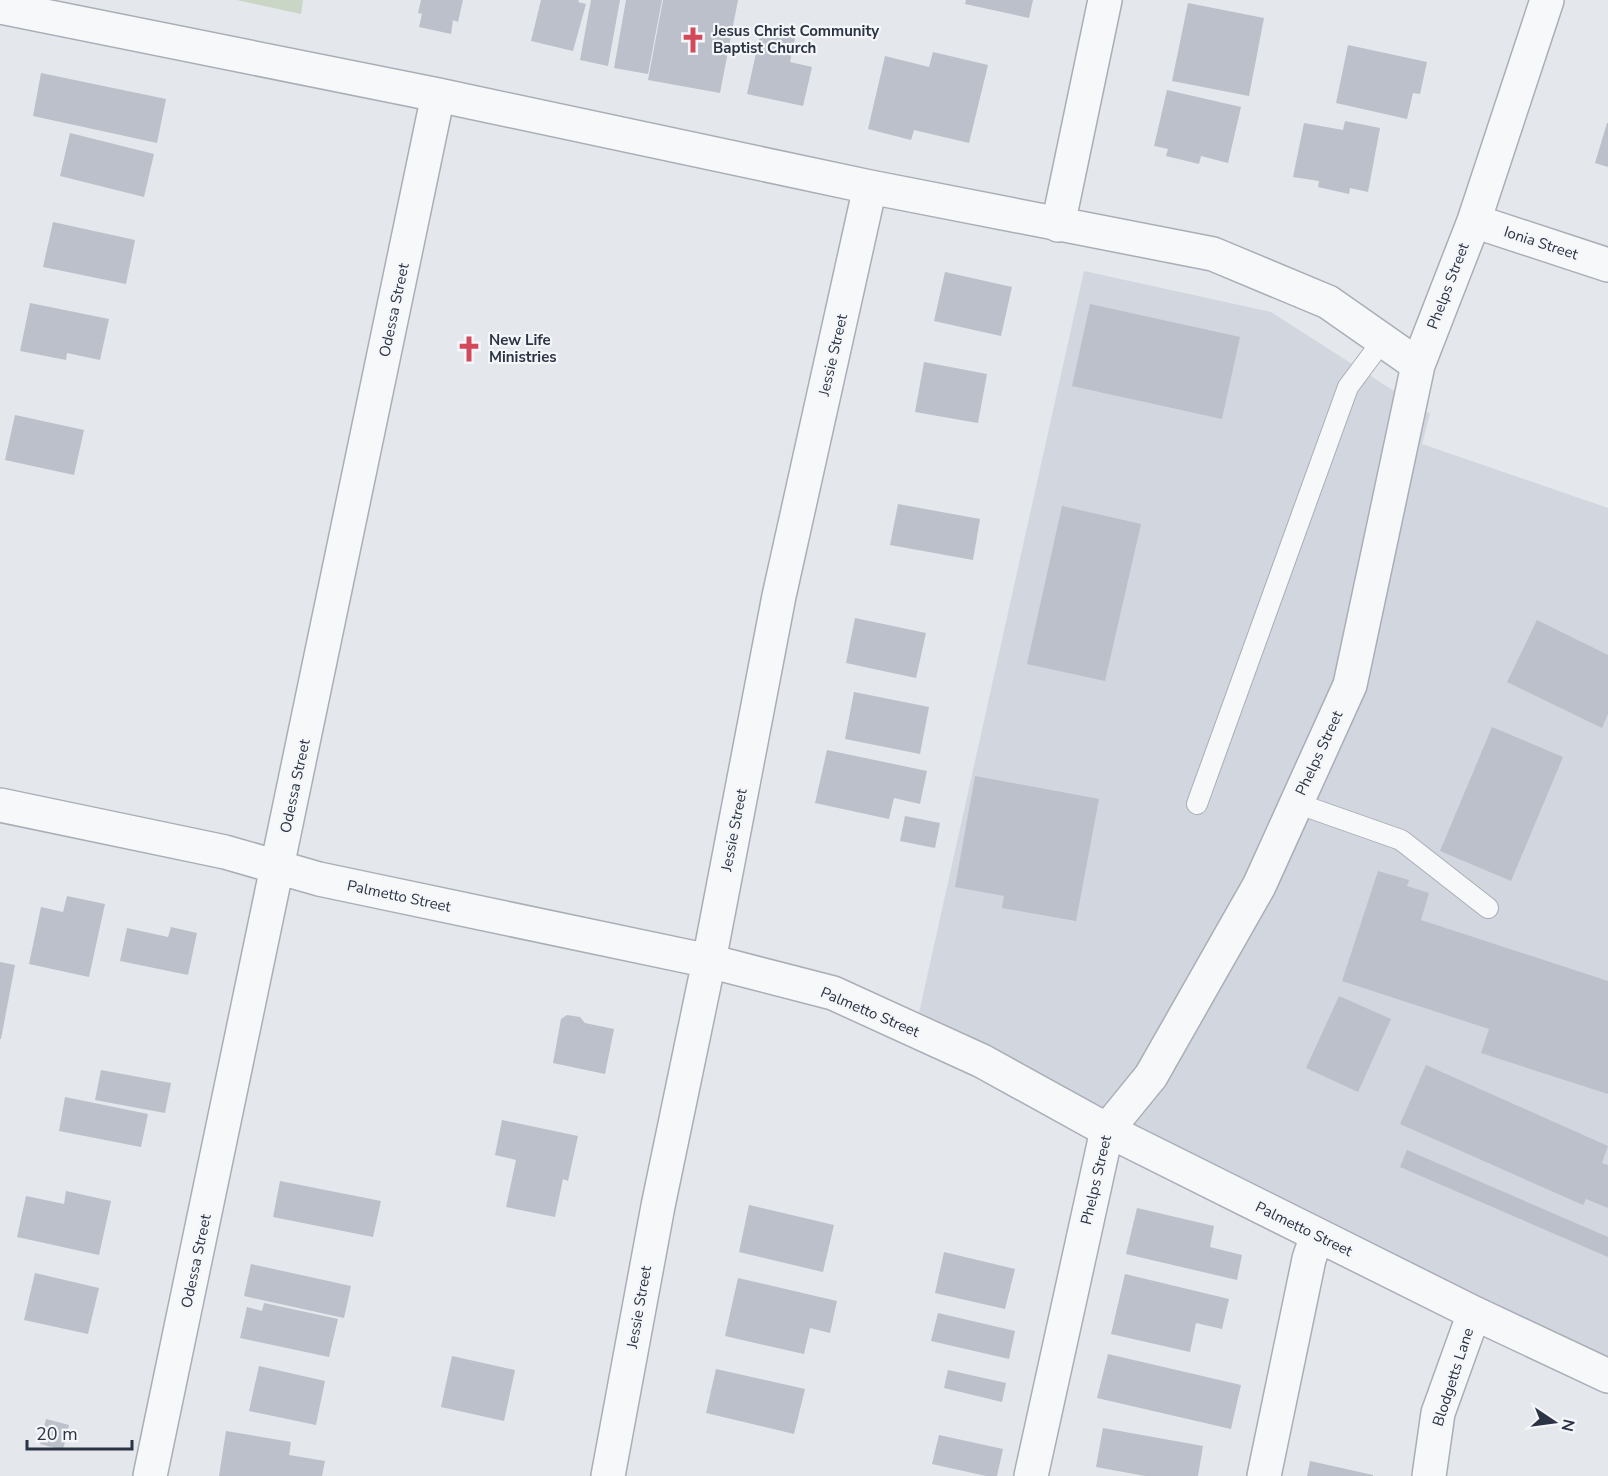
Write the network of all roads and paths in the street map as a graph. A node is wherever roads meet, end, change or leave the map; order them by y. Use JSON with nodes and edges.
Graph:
{"nodes":[{"id":1,"x":1105,"y":0,"type":"edge"},
{"id":2,"x":1547,"y":0,"type":"edge"},
{"id":3,"x":0,"y":6,"type":"edge"},
{"id":4,"x":438,"y":95,"type":"junction"},
{"id":5,"x":870,"y":187,"type":"junction"},
{"id":6,"x":1474,"y":221,"type":"junction"},
{"id":7,"x":1058,"y":225,"type":"junction"},
{"id":8,"x":1608,"y":265,"type":"edge"},
{"id":9,"x":1383,"y":340,"type":"junction"},
{"id":10,"x":1418,"y":364,"type":"junction"},
{"id":11,"x":1296,"y":803,"type":"junction"},
{"id":12,"x":1197,"y":804,"type":"dead end"},
{"id":13,"x":0,"y":805,"type":"edge"},
{"id":14,"x":279,"y":867,"type":"junction"},
{"id":15,"x":1488,"y":909,"type":"dead end"},
{"id":16,"x":709,"y":961,"type":"junction"},
{"id":17,"x":1107,"y":1130,"type":"junction"},
{"id":18,"x":1317,"y":1235,"type":"junction"},
{"id":19,"x":1474,"y":1313,"type":"junction"},
{"id":20,"x":1608,"y":1376,"type":"edge"},
{"id":21,"x":150,"y":1476,"type":"edge"},
{"id":22,"x":608,"y":1476,"type":"edge"},
{"id":23,"x":1031,"y":1476,"type":"edge"},
{"id":24,"x":1264,"y":1476,"type":"edge"},
{"id":25,"x":1429,"y":1476,"type":"edge"}],
"edges":[{"from":1,"to":7,"type":"street"},
{"from":2,"to":6,"type":"street","name":"Phelps Street"},
{"from":3,"to":4,"type":"street"},
{"from":4,"to":5,"type":"street"},
{"from":4,"to":14,"type":"street","name":"Odessa Street"},
{"from":5,"to":7,"type":"street"},
{"from":5,"to":16,"type":"street","name":"Jessie Street"},
{"from":6,"to":8,"type":"street","name":"Ionia Street"},
{"from":6,"to":10,"type":"street","name":"Phelps Street"},
{"from":7,"to":9,"type":"street"},
{"from":9,"to":10,"type":"street"},
{"from":9,"to":12,"type":"lane"},
{"from":10,"to":11,"type":"street","name":"Phelps Street"},
{"from":11,"to":15,"type":"lane"},
{"from":11,"to":17,"type":"street","name":"Phelps Street"},
{"from":13,"to":14,"type":"street","name":"Palmetto Street"},
{"from":14,"to":16,"type":"street","name":"Palmetto Street"},
{"from":14,"to":21,"type":"street","name":"Odessa Street"},
{"from":16,"to":17,"type":"street","name":"Palmetto Street"},
{"from":16,"to":22,"type":"street","name":"Jessie Street"},
{"from":17,"to":18,"type":"street","name":"Palmetto Street"},
{"from":17,"to":23,"type":"street","name":"Phelps Street"},
{"from":18,"to":19,"type":"street","name":"Palmetto Street"},
{"from":18,"to":24,"type":"street"},
{"from":19,"to":20,"type":"street","name":"Palmetto Street"},
{"from":19,"to":25,"type":"street","name":"Blodgetts Lane"}]}
